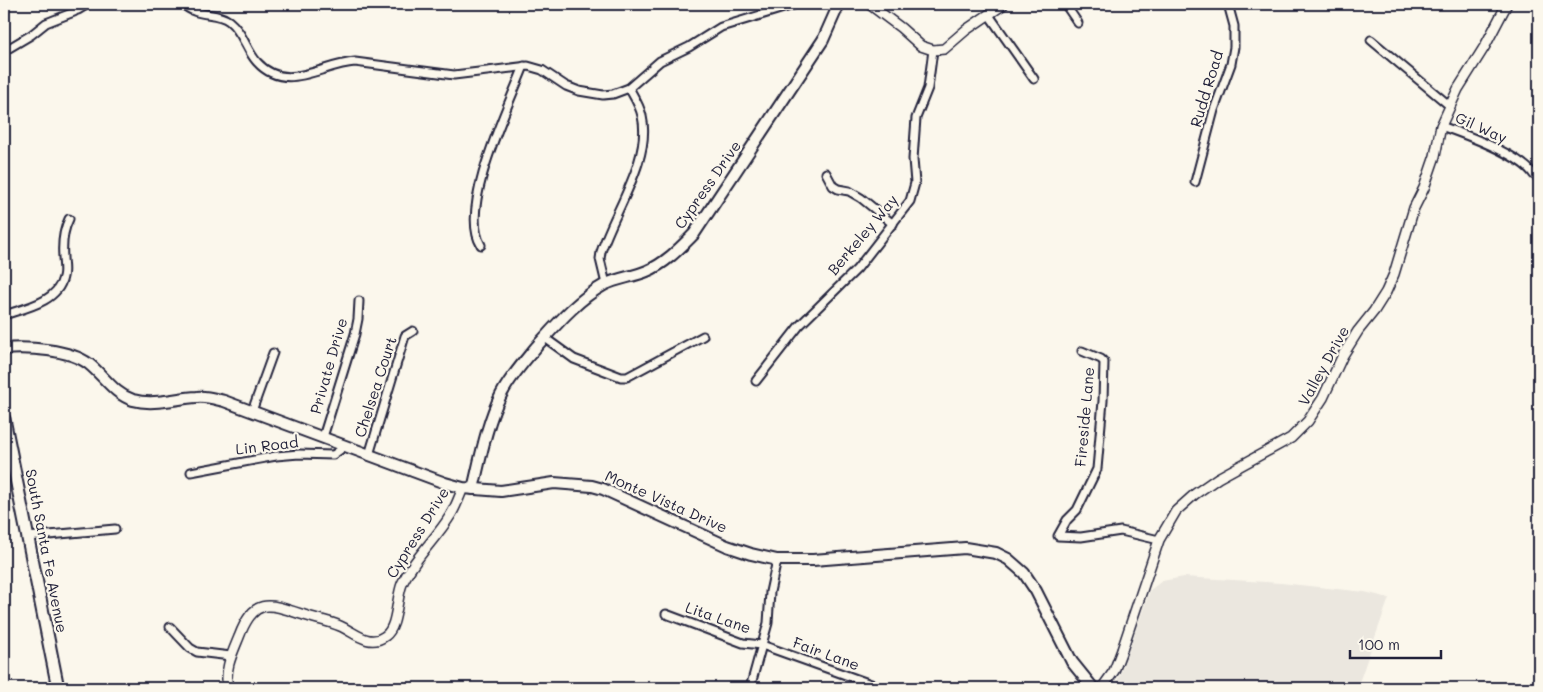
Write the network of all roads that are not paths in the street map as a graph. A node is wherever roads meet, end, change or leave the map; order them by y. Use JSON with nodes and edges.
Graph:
{"nodes":[{"id":1,"x":88,"y":4,"type":"edge"},
{"id":2,"x":183,"y":4,"type":"edge"},
{"id":3,"x":798,"y":4,"type":"edge"},
{"id":4,"x":839,"y":4,"type":"edge"},
{"id":5,"x":869,"y":4,"type":"edge"},
{"id":6,"x":1004,"y":4,"type":"edge"},
{"id":7,"x":1065,"y":4,"type":"edge"},
{"id":8,"x":1228,"y":4,"type":"edge"},
{"id":9,"x":1507,"y":4,"type":"edge"},
{"id":10,"x":989,"y":14,"type":"junction"},
{"id":11,"x":1078,"y":23,"type":"dead end"},
{"id":12,"x":1370,"y":40,"type":"dead end"},
{"id":13,"x":933,"y":50,"type":"junction"},
{"id":14,"x":4,"y":51,"type":"edge"},
{"id":15,"x":524,"y":66,"type":"junction"},
{"id":16,"x":1034,"y":79,"type":"dead end"},
{"id":17,"x":629,"y":88,"type":"junction"},
{"id":18,"x":1450,"y":106,"type":"junction"},
{"id":19,"x":1441,"y":126,"type":"junction"},
{"id":20,"x":826,"y":173,"type":"dead end"},
{"id":21,"x":1534,"y":175,"type":"dead end"},
{"id":22,"x":1195,"y":182,"type":"dead end"},
{"id":23,"x":70,"y":220,"type":"dead end"},
{"id":24,"x":893,"y":224,"type":"junction"},
{"id":25,"x":481,"y":245,"type":"dead end"},
{"id":26,"x":606,"y":284,"type":"junction"},
{"id":27,"x":359,"y":301,"type":"dead end"},
{"id":28,"x":4,"y":315,"type":"edge"},
{"id":29,"x":413,"y":331,"type":"dead end"},
{"id":30,"x":703,"y":336,"type":"dead end"},
{"id":31,"x":545,"y":338,"type":"junction"},
{"id":32,"x":4,"y":349,"type":"edge"},
{"id":33,"x":1082,"y":350,"type":"dead end"},
{"id":34,"x":273,"y":353,"type":"dead end"},
{"id":35,"x":756,"y":380,"type":"dead end"},
{"id":36,"x":252,"y":411,"type":"junction"},
{"id":37,"x":4,"y":419,"type":"edge"},
{"id":38,"x":323,"y":437,"type":"junction"},
{"id":39,"x":342,"y":445,"type":"junction"},
{"id":40,"x":368,"y":455,"type":"junction"},
{"id":41,"x":190,"y":472,"type":"dead end"},
{"id":42,"x":468,"y":489,"type":"junction"},
{"id":43,"x":114,"y":529,"type":"dead end"},
{"id":44,"x":27,"y":537,"type":"junction"},
{"id":45,"x":1159,"y":540,"type":"junction"},
{"id":46,"x":777,"y":560,"type":"junction"},
{"id":47,"x":666,"y":614,"type":"dead end"},
{"id":48,"x":170,"y":627,"type":"dead end"},
{"id":49,"x":762,"y":645,"type":"junction"},
{"id":50,"x":231,"y":656,"type":"junction"},
{"id":51,"x":58,"y":688,"type":"edge"},
{"id":52,"x":228,"y":688,"type":"edge"},
{"id":53,"x":750,"y":688,"type":"edge"},
{"id":54,"x":882,"y":688,"type":"edge"},
{"id":55,"x":1093,"y":688,"type":"edge"},
{"id":56,"x":1102,"y":688,"type":"edge"}],
"edges":[{"from":1,"to":14,"type":"street"},
{"from":2,"to":15,"type":"street"},
{"from":3,"to":17,"type":"street"},
{"from":4,"to":26,"type":"main road","name":"Cypress Drive"},
{"from":5,"to":13,"type":"street"},
{"from":6,"to":10,"type":"street"},
{"from":7,"to":11,"type":"street"},
{"from":8,"to":22,"type":"street","name":"Rudd Road"},
{"from":9,"to":18,"type":"street","name":"Valley Drive"},
{"from":10,"to":13,"type":"street"},
{"from":10,"to":16,"type":"street"},
{"from":12,"to":18,"type":"street"},
{"from":13,"to":24,"type":"street","name":"Berkeley Way"},
{"from":15,"to":17,"type":"street"},
{"from":15,"to":25,"type":"street"},
{"from":17,"to":26,"type":"street"},
{"from":18,"to":19,"type":"street","name":"Valley Drive"},
{"from":19,"to":21,"type":"street","name":"Gil Way"},
{"from":19,"to":45,"type":"street","name":"Valley Drive"},
{"from":20,"to":24,"type":"street"},
{"from":23,"to":28,"type":"street"},
{"from":24,"to":35,"type":"street","name":"Berkeley Way"},
{"from":26,"to":31,"type":"main road","name":"Cypress Drive"},
{"from":27,"to":38,"type":"street","name":"Private Drive"},
{"from":29,"to":40,"type":"street","name":"Chelsea Court"},
{"from":30,"to":31,"type":"street"},
{"from":31,"to":42,"type":"main road","name":"Cypress Drive"},
{"from":32,"to":36,"type":"main road","name":"Monte Vista Drive"},
{"from":33,"to":45,"type":"street","name":"Fireside Lane"},
{"from":34,"to":36,"type":"street"},
{"from":36,"to":38,"type":"main road","name":"Monte Vista Drive"},
{"from":37,"to":44,"type":"main road","name":"South Santa Fe Avenue"},
{"from":38,"to":39,"type":"main road","name":"Monte Vista Drive"},
{"from":39,"to":40,"type":"main road","name":"Monte Vista Drive"},
{"from":39,"to":41,"type":"street","name":"Lin Road"},
{"from":40,"to":42,"type":"main road","name":"Monte Vista Drive"},
{"from":42,"to":46,"type":"main road","name":"Monte Vista Drive"},
{"from":42,"to":50,"type":"street","name":"Cypress Drive"},
{"from":43,"to":44,"type":"street"},
{"from":44,"to":51,"type":"main road","name":"South Santa Fe Avenue"},
{"from":45,"to":56,"type":"street","name":"Valley Drive"},
{"from":46,"to":49,"type":"street","name":"Lita Lane"},
{"from":46,"to":55,"type":"main road","name":"Monte Vista Drive"},
{"from":47,"to":49,"type":"street","name":"Lita Lane"},
{"from":48,"to":50,"type":"street"},
{"from":49,"to":53,"type":"street","name":"Lita Lane"},
{"from":49,"to":54,"type":"street","name":"Fair Lane"},
{"from":50,"to":52,"type":"street","name":"Cypress Drive"}]}
